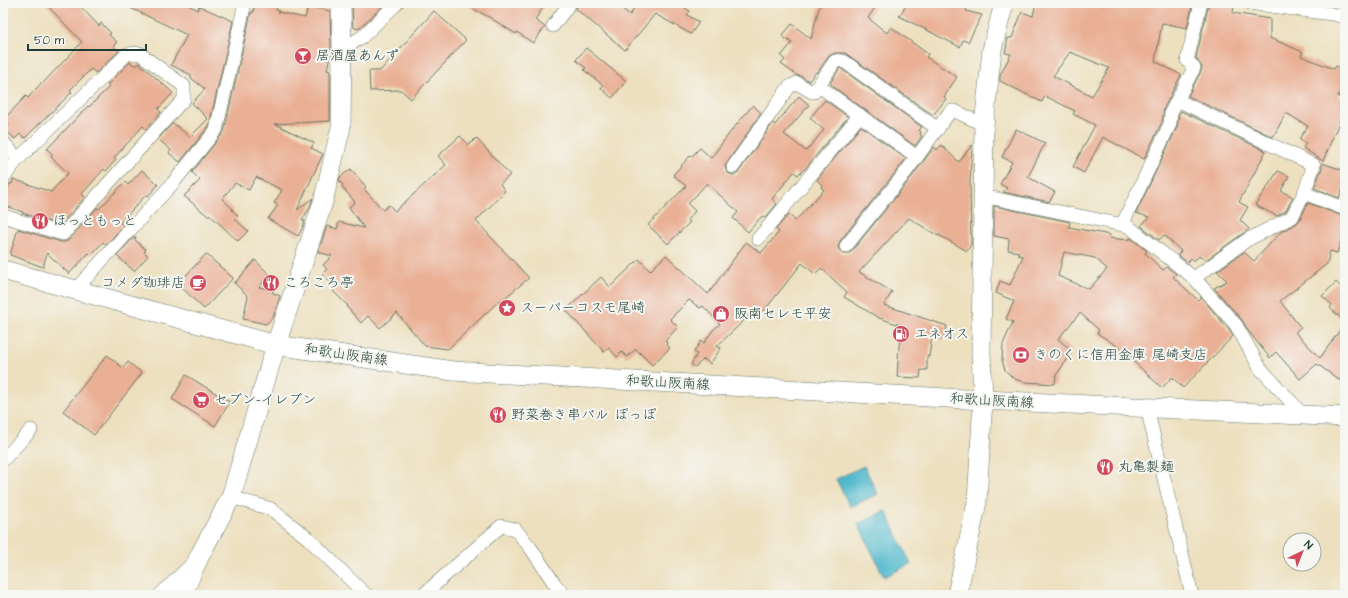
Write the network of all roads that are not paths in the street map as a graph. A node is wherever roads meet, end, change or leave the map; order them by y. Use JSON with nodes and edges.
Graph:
{"nodes":[{"id":1,"x":245,"y":3,"type":"edge"},
{"id":2,"x":341,"y":3,"type":"edge"},
{"id":3,"x":397,"y":3,"type":"edge"},
{"id":4,"x":570,"y":3,"type":"edge"},
{"id":5,"x":1004,"y":3,"type":"edge"},
{"id":6,"x":1201,"y":3,"type":"edge"},
{"id":7,"x":1249,"y":3,"type":"edge"},
{"id":8,"x":1345,"y":17,"type":"edge"},
{"id":9,"x":552,"y":26,"type":"dead end"},
{"id":10,"x":342,"y":50,"type":"junction"},
{"id":11,"x":819,"y":86,"type":"junction"},
{"id":12,"x":1177,"y":100,"type":"junction"},
{"id":13,"x":860,"y":115,"type":"junction"},
{"id":14,"x":984,"y":125,"type":"junction"},
{"id":15,"x":938,"y":129,"type":"junction"},
{"id":16,"x":3,"y":142,"type":"edge"},
{"id":17,"x":918,"y":157,"type":"junction"},
{"id":18,"x":18,"y":159,"type":"junction"},
{"id":19,"x":733,"y":167,"type":"dead end"},
{"id":20,"x":3,"y":178,"type":"edge"},
{"id":21,"x":1304,"y":193,"type":"junction"},
{"id":22,"x":983,"y":196,"type":"junction"},
{"id":23,"x":1345,"y":209,"type":"edge"},
{"id":24,"x":3,"y":216,"type":"edge"},
{"id":25,"x":1122,"y":225,"type":"junction"},
{"id":26,"x":758,"y":239,"type":"dead end"},
{"id":27,"x":846,"y":246,"type":"dead end"},
{"id":28,"x":3,"y":270,"type":"edge"},
{"id":29,"x":1194,"y":278,"type":"junction"},
{"id":30,"x":74,"y":290,"type":"junction"},
{"id":31,"x":276,"y":344,"type":"junction"},
{"id":32,"x":983,"y":400,"type":"junction"},
{"id":33,"x":1147,"y":408,"type":"junction"},
{"id":34,"x":1303,"y":415,"type":"junction"},
{"id":35,"x":1345,"y":417,"type":"edge"},
{"id":36,"x":31,"y":430,"type":"dead end"},
{"id":37,"x":3,"y":460,"type":"edge"},
{"id":38,"x":231,"y":497,"type":"junction"},
{"id":39,"x":200,"y":555,"type":"junction"},
{"id":40,"x":160,"y":595,"type":"edge"},
{"id":41,"x":182,"y":595,"type":"edge"},
{"id":42,"x":366,"y":595,"type":"edge"},
{"id":43,"x":423,"y":595,"type":"edge"},
{"id":44,"x":564,"y":595,"type":"edge"},
{"id":45,"x":957,"y":595,"type":"edge"},
{"id":46,"x":1192,"y":595,"type":"edge"}],
"edges":[{"from":1,"to":30,"type":"street"},
{"from":2,"to":10,"type":"main road"},
{"from":3,"to":10,"type":"street"},
{"from":4,"to":9,"type":"street"},
{"from":5,"to":14,"type":"main road"},
{"from":6,"to":12,"type":"street"},
{"from":7,"to":8,"type":"street"},
{"from":10,"to":31,"type":"main road"},
{"from":11,"to":13,"type":"street"},
{"from":11,"to":15,"type":"street"},
{"from":11,"to":19,"type":"street"},
{"from":12,"to":21,"type":"street"},
{"from":12,"to":25,"type":"street"},
{"from":13,"to":17,"type":"street"},
{"from":13,"to":26,"type":"street"},
{"from":14,"to":15,"type":"street"},
{"from":14,"to":22,"type":"main road"},
{"from":15,"to":17,"type":"street"},
{"from":16,"to":18,"type":"street"},
{"from":17,"to":27,"type":"street"},
{"from":18,"to":20,"type":"street"},
{"from":18,"to":24,"type":"street"},
{"from":21,"to":23,"type":"street"},
{"from":21,"to":29,"type":"street"},
{"from":22,"to":25,"type":"street"},
{"from":22,"to":32,"type":"main road"},
{"from":25,"to":29,"type":"street"},
{"from":28,"to":30,"type":"main road","name":"和歌山阪南線"},
{"from":29,"to":34,"type":"street"},
{"from":30,"to":31,"type":"main road","name":"和歌山阪南線"},
{"from":31,"to":32,"type":"main road","name":"和歌山阪南線"},
{"from":31,"to":38,"type":"main road"},
{"from":32,"to":33,"type":"main road","name":"和歌山阪南線"},
{"from":32,"to":45,"type":"main road"},
{"from":33,"to":34,"type":"main road","name":"和歌山阪南線"},
{"from":33,"to":46,"type":"street"},
{"from":34,"to":35,"type":"main road","name":"和歌山阪南線"},
{"from":36,"to":37,"type":"street"},
{"from":38,"to":39,"type":"main road"},
{"from":38,"to":42,"type":"street"},
{"from":39,"to":40,"type":"street"},
{"from":39,"to":41,"type":"main road"},
{"from":43,"to":44,"type":"street"}]}
